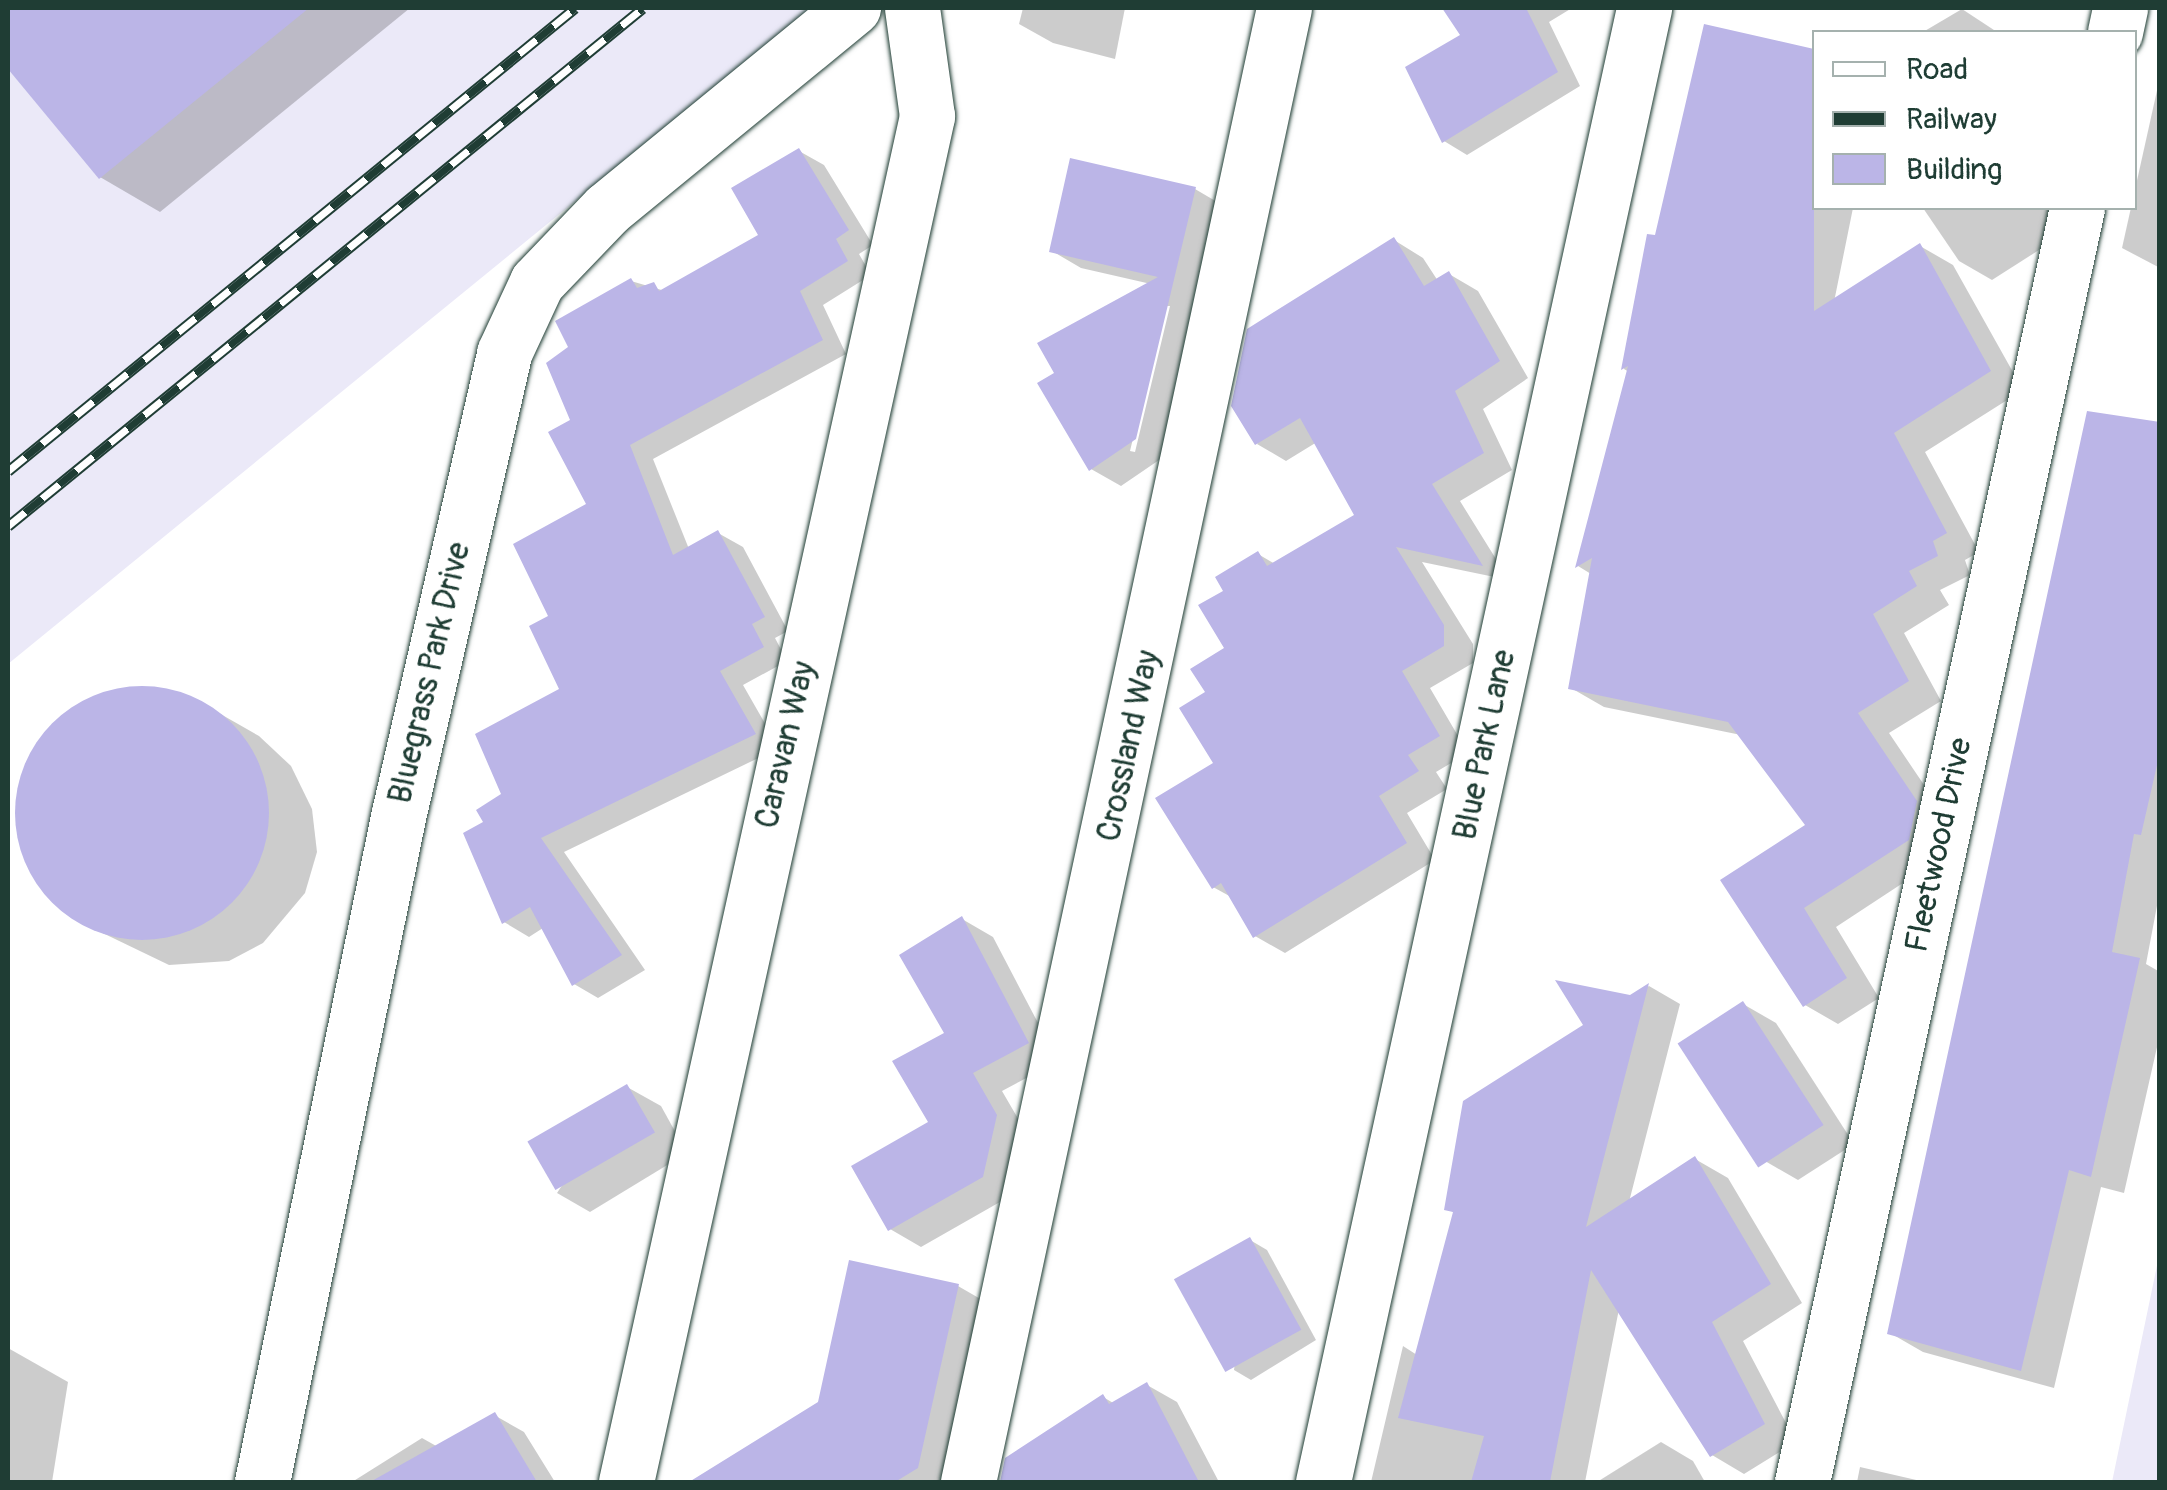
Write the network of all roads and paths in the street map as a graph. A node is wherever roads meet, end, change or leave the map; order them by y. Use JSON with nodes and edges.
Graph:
{"nodes":[{"id":1,"x":853,"y":8,"type":"edge"},
{"id":2,"x":912,"y":8,"type":"edge"},
{"id":3,"x":1284,"y":8,"type":"edge"},
{"id":4,"x":1644,"y":8,"type":"edge"},
{"id":5,"x":2077,"y":210,"type":"edge"},
{"id":6,"x":262,"y":1482,"type":"edge"},
{"id":7,"x":626,"y":1482,"type":"edge"},
{"id":8,"x":968,"y":1482,"type":"edge"},
{"id":9,"x":1323,"y":1482,"type":"edge"},
{"id":10,"x":1802,"y":1482,"type":"edge"}],
"edges":[{"from":1,"to":6,"type":"street","name":"Bluegrass Park Drive"},
{"from":2,"to":7,"type":"street","name":"Caravan Way"},
{"from":3,"to":8,"type":"street","name":"Crossland Way"},
{"from":4,"to":9,"type":"street","name":"Blue Park Lane"},
{"from":5,"to":10,"type":"street","name":"Fleetwood Drive"}]}
